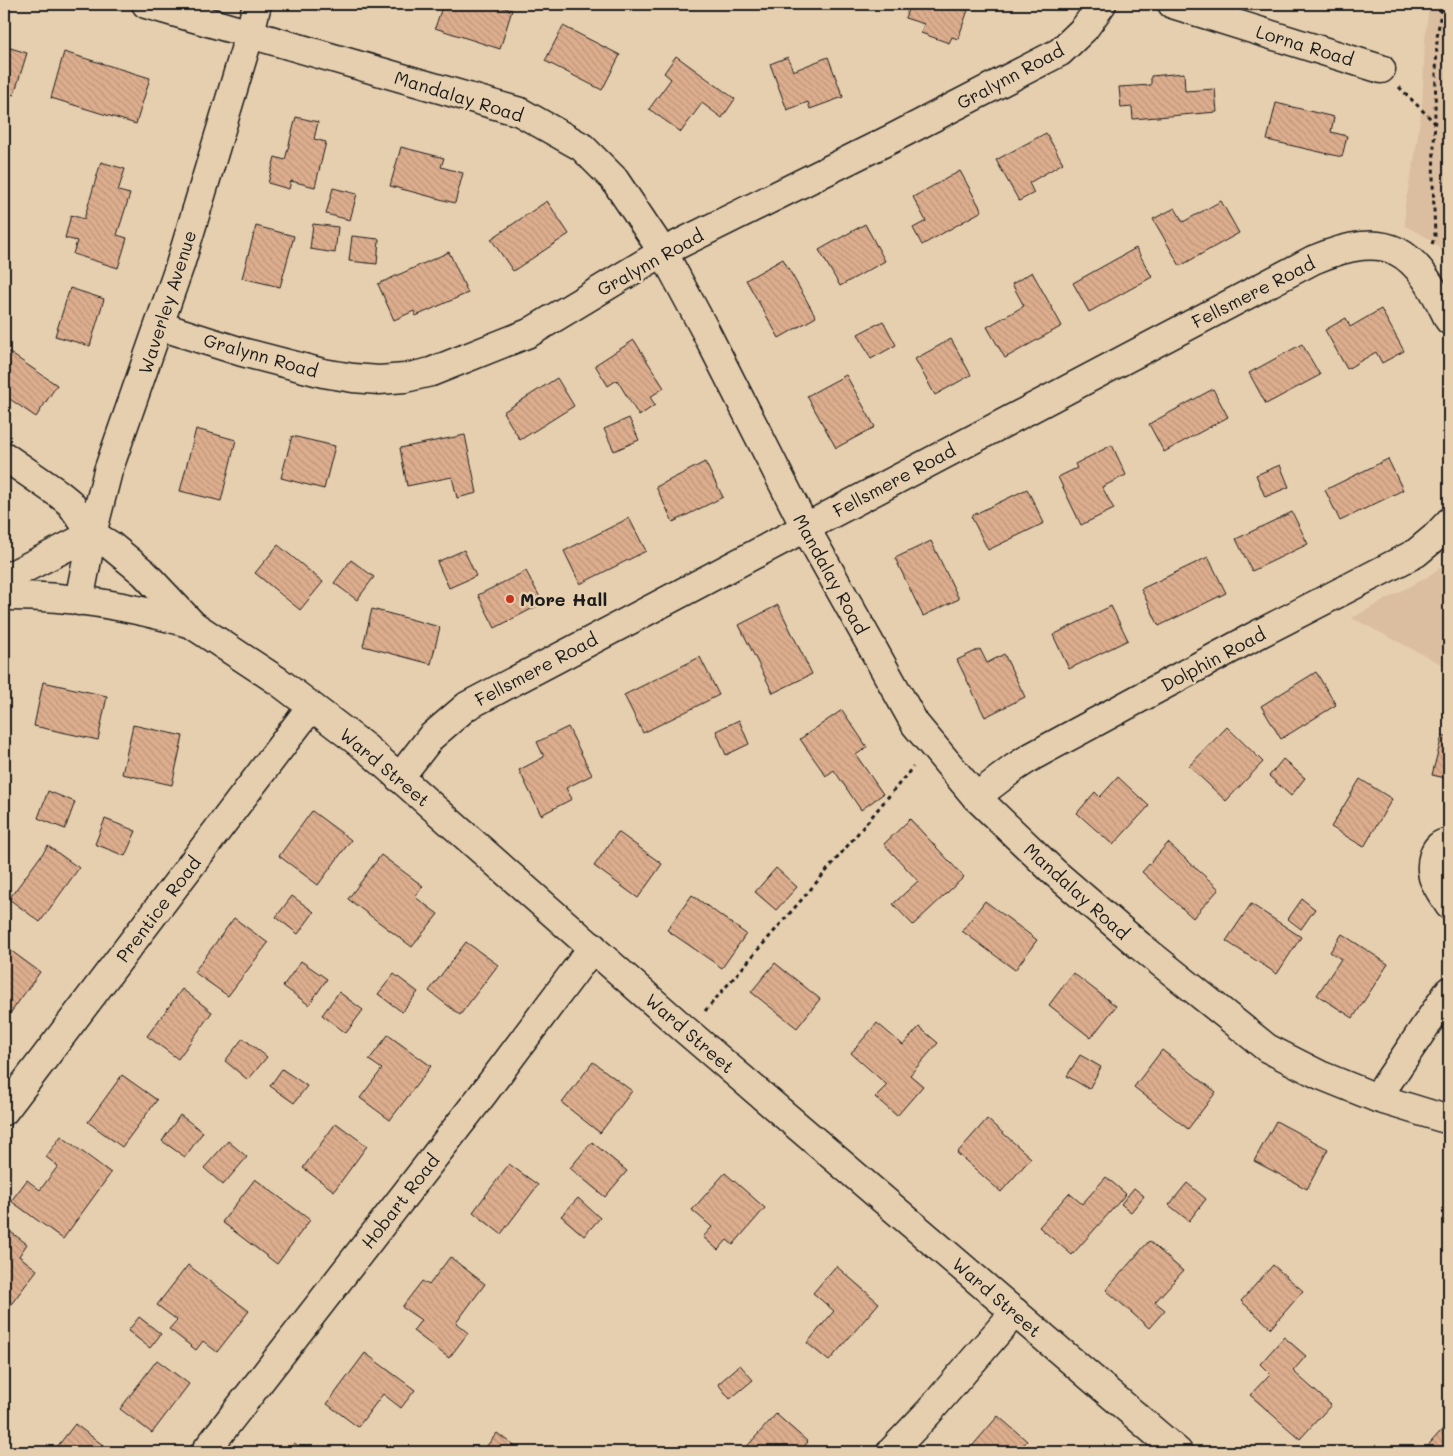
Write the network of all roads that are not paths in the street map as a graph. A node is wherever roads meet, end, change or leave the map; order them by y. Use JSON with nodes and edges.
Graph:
{"nodes":[{"id":1,"x":146,"y":4,"type":"edge"},
{"id":2,"x":257,"y":4,"type":"edge"},
{"id":3,"x":1102,"y":4,"type":"edge"},
{"id":4,"x":1172,"y":4,"type":"edge"},
{"id":5,"x":250,"y":33,"type":"junction"},
{"id":6,"x":1381,"y":69,"type":"road end"},
{"id":7,"x":662,"y":252,"type":"junction"},
{"id":8,"x":1449,"y":320,"type":"edge"},
{"id":9,"x":160,"y":326,"type":"junction"},
{"id":10,"x":4,"y":456,"type":"edge"},
{"id":11,"x":1449,"y":522,"type":"edge"},
{"id":12,"x":805,"y":527,"type":"junction"},
{"id":13,"x":92,"y":534,"type":"junction"},
{"id":14,"x":4,"y":579,"type":"edge"},
{"id":15,"x":4,"y":596,"type":"edge"},
{"id":16,"x":79,"y":600,"type":"junction"},
{"id":17,"x":194,"y":625,"type":"junction"},
{"id":18,"x":311,"y":707,"type":"junction"},
{"id":19,"x":399,"y":778,"type":"junction"},
{"id":20,"x":976,"y":797,"type":"junction"},
{"id":21,"x":1449,"y":843,"type":"edge"},
{"id":22,"x":1449,"y":905,"type":"edge"},
{"id":23,"x":593,"y":947,"type":"junction"},
{"id":24,"x":1449,"y":991,"type":"edge"},
{"id":25,"x":1377,"y":1098,"type":"junction"},
{"id":26,"x":4,"y":1111,"type":"edge"},
{"id":27,"x":1449,"y":1120,"type":"edge"},
{"id":28,"x":1015,"y":1312,"type":"junction"},
{"id":29,"x":205,"y":1452,"type":"edge"},
{"id":30,"x":891,"y":1452,"type":"edge"},
{"id":31,"x":1178,"y":1452,"type":"edge"}],
"edges":[{"from":1,"to":5,"type":"street","name":"Mandalay Road"},
{"from":2,"to":5,"type":"street","name":"Waverley Avenue"},
{"from":3,"to":7,"type":"street","name":"Gralynn Road"},
{"from":4,"to":6,"type":"street","name":"Lorna Road"},
{"from":5,"to":7,"type":"street","name":"Mandalay Road"},
{"from":5,"to":9,"type":"street","name":"Waverley Avenue"},
{"from":7,"to":9,"type":"street","name":"Gralynn Road"},
{"from":7,"to":12,"type":"street","name":"Mandalay Road"},
{"from":8,"to":12,"type":"street","name":"Fellsmere Road"},
{"from":9,"to":13,"type":"street","name":"Waverley Avenue"},
{"from":10,"to":13,"type":"street"},
{"from":11,"to":20,"type":"street","name":"Dolphin Road"},
{"from":12,"to":19,"type":"street","name":"Fellsmere Road"},
{"from":12,"to":20,"type":"street","name":"Mandalay Road"},
{"from":13,"to":14,"type":"street"},
{"from":13,"to":16,"type":"street","name":"Waverley Avenue"},
{"from":13,"to":17,"type":"street","name":"Ward Street"},
{"from":15,"to":16,"type":"street","name":"Ward Street"},
{"from":16,"to":17,"type":"street","name":"Ward Street"},
{"from":17,"to":18,"type":"street","name":"Ward Street"},
{"from":18,"to":19,"type":"street","name":"Ward Street"},
{"from":18,"to":26,"type":"street","name":"Prentice Road"},
{"from":19,"to":23,"type":"street","name":"Ward Street"},
{"from":20,"to":25,"type":"street","name":"Mandalay Road"},
{"from":21,"to":22,"type":"street"},
{"from":23,"to":28,"type":"street","name":"Ward Street"},
{"from":23,"to":29,"type":"street","name":"Hobart Road"},
{"from":24,"to":25,"type":"street"},
{"from":25,"to":27,"type":"street","name":"Mandalay Road"},
{"from":28,"to":30,"type":"street"},
{"from":28,"to":31,"type":"street","name":"Ward Street"}]}
